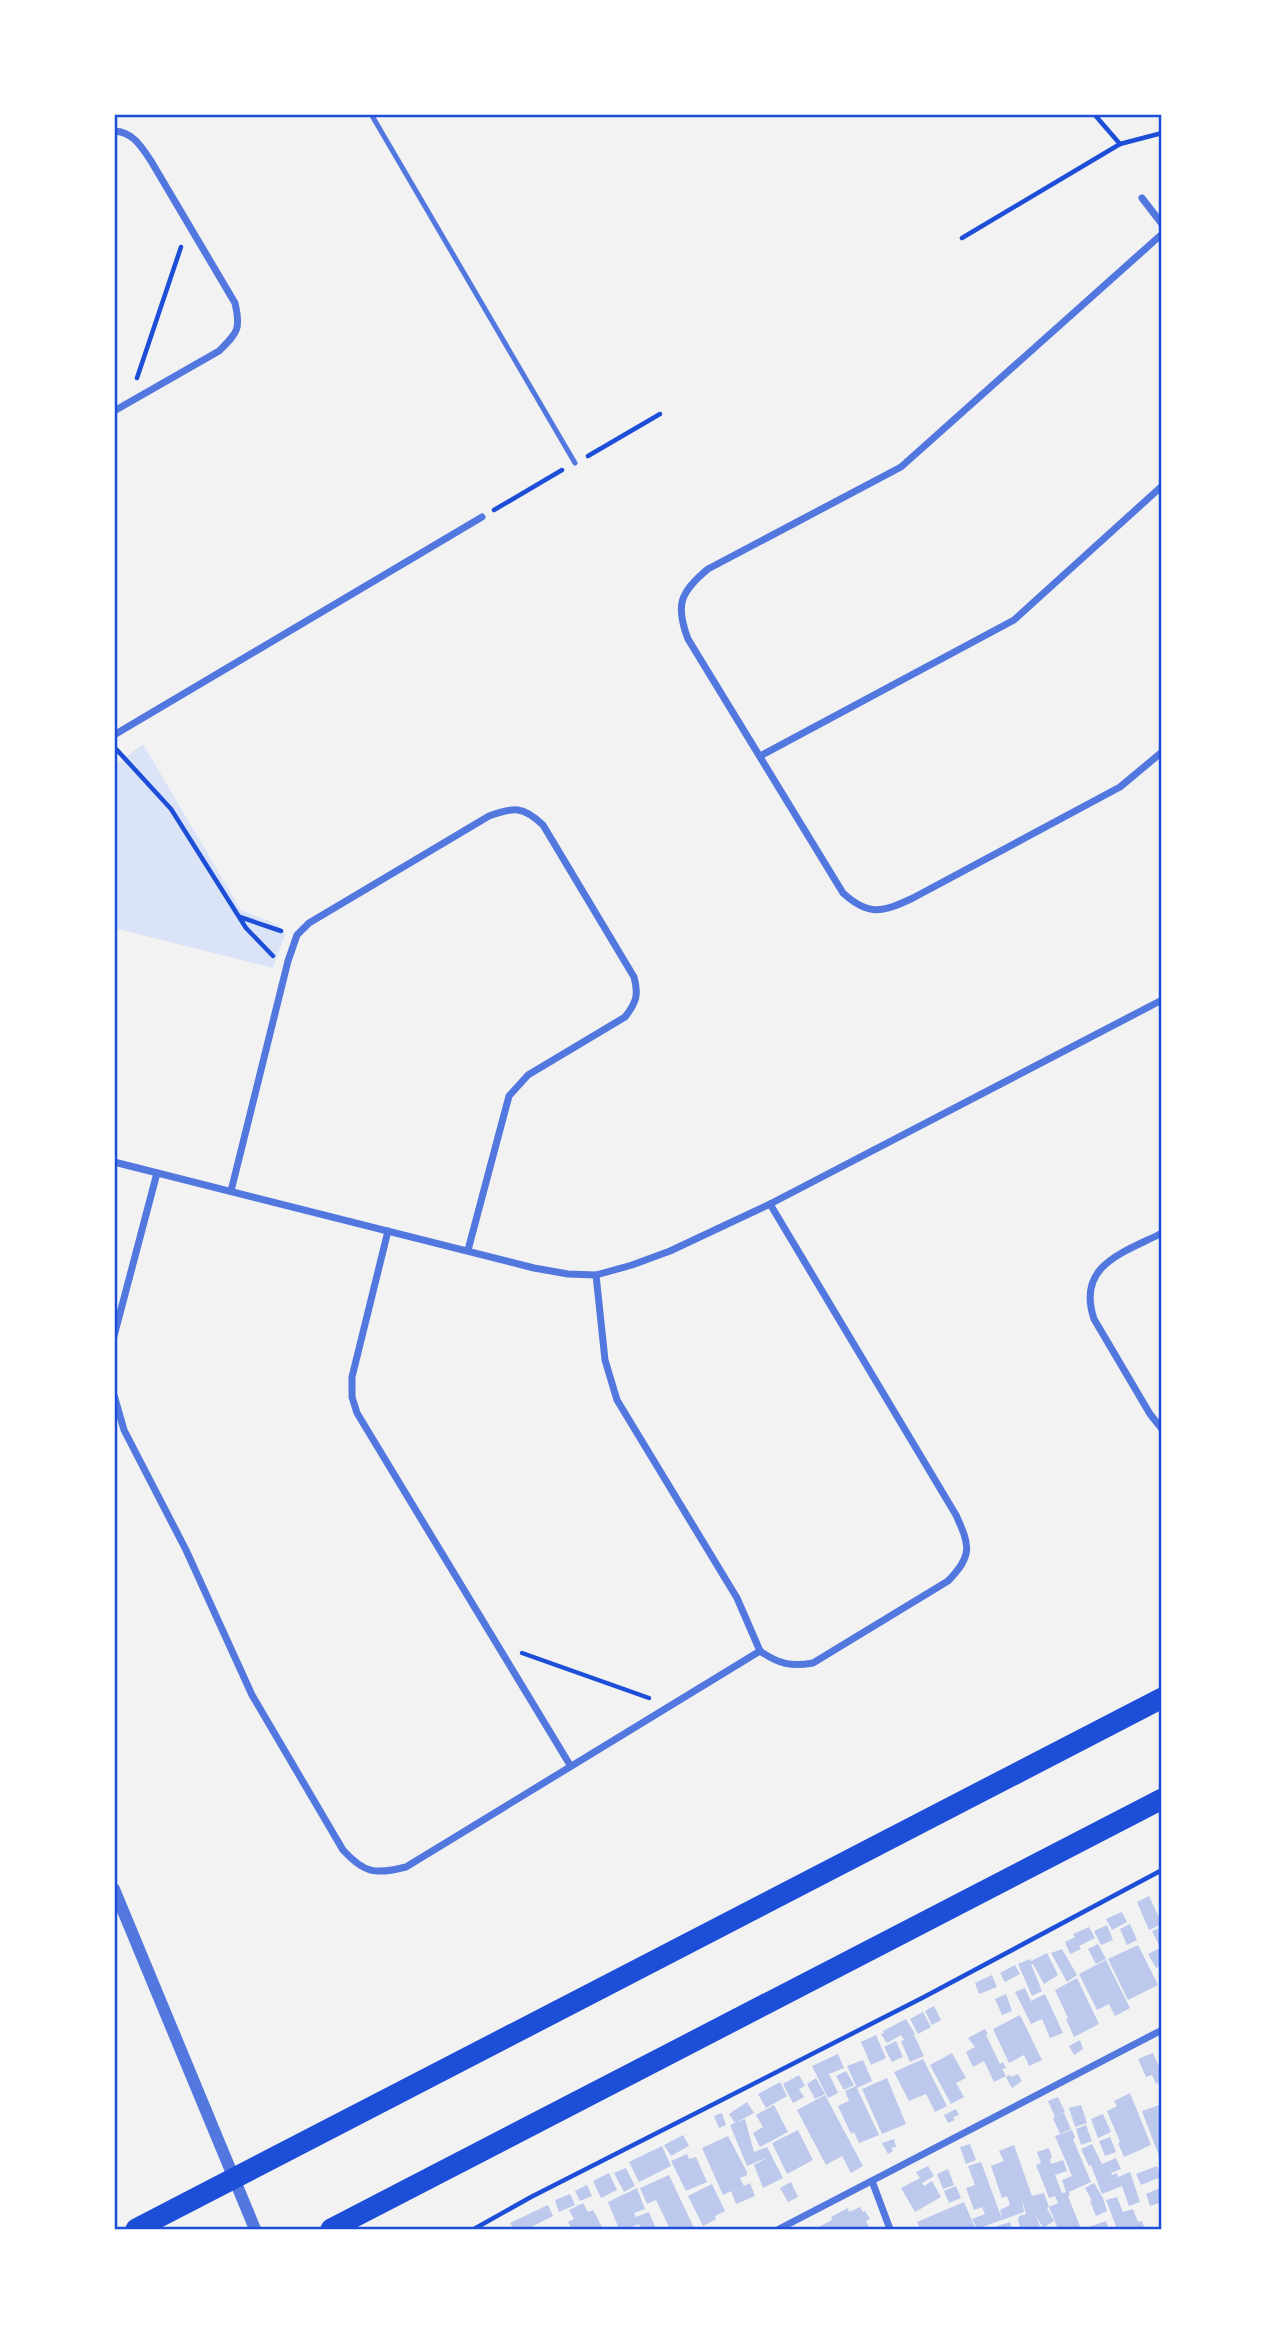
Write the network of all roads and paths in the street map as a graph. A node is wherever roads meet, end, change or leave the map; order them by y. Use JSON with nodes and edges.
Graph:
{"nodes":[{"id":1,"x":371,"y":114,"type":"edge"},
{"id":2,"x":1094,"y":114,"type":"edge"},
{"id":3,"x":114,"y":131,"type":"edge"},
{"id":4,"x":1162,"y":133,"type":"edge"},
{"id":5,"x":1120,"y":144,"type":"junction"},
{"id":6,"x":1142,"y":198,"type":"dead end"},
{"id":7,"x":1162,"y":224,"type":"edge"},
{"id":8,"x":189,"y":225,"type":"junction"},
{"id":9,"x":1162,"y":234,"type":"edge"},
{"id":10,"x":962,"y":238,"type":"dead end"},
{"id":11,"x":129,"y":402,"type":"junction"},
{"id":12,"x":114,"y":411,"type":"edge"},
{"id":13,"x":575,"y":463,"type":"dead end"},
{"id":14,"x":1162,"y":486,"type":"edge"},
{"id":15,"x":482,"y":517,"type":"dead end"},
{"id":16,"x":114,"y":735,"type":"edge"},
{"id":17,"x":114,"y":747,"type":"edge"},
{"id":18,"x":1162,"y":751,"type":"edge"},
{"id":19,"x":760,"y":756,"type":"junction"},
{"id":20,"x":239,"y":917,"type":"junction"},
{"id":21,"x":297,"y":936,"type":"junction"},
{"id":22,"x":288,"y":961,"type":"junction"},
{"id":23,"x":1162,"y":1000,"type":"edge"},
{"id":24,"x":114,"y":1162,"type":"edge"},
{"id":25,"x":157,"y":1173,"type":"junction"},
{"id":26,"x":232,"y":1191,"type":"junction"},
{"id":27,"x":770,"y":1203,"type":"junction"},
{"id":28,"x":388,"y":1231,"type":"junction"},
{"id":29,"x":1162,"y":1233,"type":"edge"},
{"id":30,"x":468,"y":1250,"type":"junction"},
{"id":31,"x":596,"y":1275,"type":"junction"},
{"id":32,"x":114,"y":1336,"type":"edge"},
{"id":33,"x":114,"y":1395,"type":"edge"},
{"id":34,"x":1162,"y":1429,"type":"edge"},
{"id":35,"x":496,"y":1643,"type":"junction"},
{"id":36,"x":760,"y":1651,"type":"junction"},
{"id":37,"x":1162,"y":1698,"type":"edge"},
{"id":38,"x":670,"y":1706,"type":"junction"},
{"id":39,"x":570,"y":1765,"type":"junction"},
{"id":40,"x":1162,"y":1798,"type":"edge"},
{"id":41,"x":1162,"y":1870,"type":"edge"},
{"id":42,"x":114,"y":1889,"type":"edge"},
{"id":43,"x":1162,"y":2030,"type":"edge"},
{"id":44,"x":872,"y":2182,"type":"junction"},
{"id":45,"x":136,"y":2229,"type":"edge"},
{"id":46,"x":255,"y":2229,"type":"edge"},
{"id":47,"x":331,"y":2229,"type":"edge"},
{"id":48,"x":474,"y":2229,"type":"edge"},
{"id":49,"x":779,"y":2229,"type":"edge"},
{"id":50,"x":890,"y":2229,"type":"edge"}],
"edges":[{"from":1,"to":13,"type":"lane"},
{"from":2,"to":5,"type":"path"},
{"from":3,"to":8,"type":"street"},
{"from":4,"to":5,"type":"path"},
{"from":5,"to":10,"type":"path"},
{"from":6,"to":7,"type":"street"},
{"from":8,"to":11,"type":"path"},
{"from":8,"to":11,"type":"street"},
{"from":9,"to":19,"type":"street"},
{"from":11,"to":12,"type":"street"},
{"from":14,"to":19,"type":"street"},
{"from":15,"to":16,"type":"street"},
{"from":17,"to":20,"type":"path"},
{"from":18,"to":19,"type":"street"},
{"from":20,"to":21,"type":"path"},
{"from":20,"to":22,"type":"path"},
{"from":21,"to":22,"type":"street"},
{"from":21,"to":30,"type":"street"},
{"from":22,"to":26,"type":"street"},
{"from":23,"to":27,"type":"street"},
{"from":24,"to":25,"type":"street"},
{"from":25,"to":26,"type":"street"},
{"from":25,"to":32,"type":"street"},
{"from":26,"to":28,"type":"street"},
{"from":27,"to":31,"type":"street"},
{"from":27,"to":36,"type":"street"},
{"from":28,"to":30,"type":"street"},
{"from":28,"to":35,"type":"street"},
{"from":29,"to":34,"type":"street"},
{"from":30,"to":31,"type":"street"},
{"from":31,"to":36,"type":"street"},
{"from":33,"to":39,"type":"street"},
{"from":35,"to":38,"type":"path"},
{"from":35,"to":39,"type":"street"},
{"from":36,"to":38,"type":"street"},
{"from":37,"to":45,"type":"highway"},
{"from":38,"to":39,"type":"street"},
{"from":40,"to":47,"type":"highway"},
{"from":41,"to":48,"type":"path"},
{"from":42,"to":46,"type":"street"},
{"from":43,"to":44,"type":"street"},
{"from":44,"to":49,"type":"street"},
{"from":44,"to":50,"type":"street"}]}
